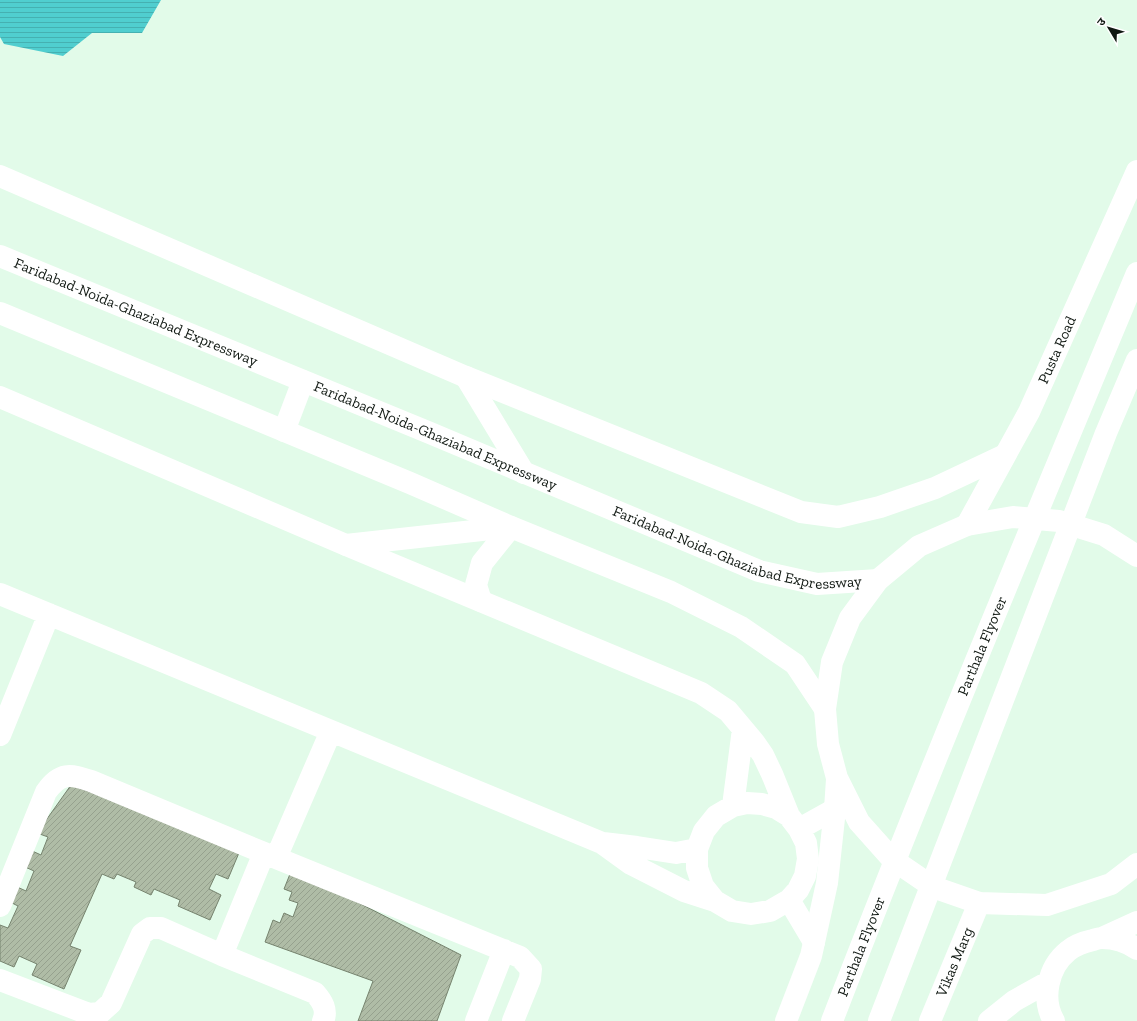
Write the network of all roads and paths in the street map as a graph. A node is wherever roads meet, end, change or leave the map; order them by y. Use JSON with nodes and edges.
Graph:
{"nodes":[{"id":1,"x":1137,"y":171,"type":"edge"},
{"id":2,"x":0,"y":176,"type":"edge"},
{"id":3,"x":0,"y":256,"type":"edge"},
{"id":4,"x":1137,"y":274,"type":"edge"},
{"id":5,"x":0,"y":313,"type":"edge"},
{"id":6,"x":1137,"y":360,"type":"edge"},
{"id":7,"x":466,"y":377,"type":"junction"},
{"id":8,"x":303,"y":381,"type":"junction"},
{"id":9,"x":0,"y":397,"type":"edge"},
{"id":10,"x":284,"y":431,"type":"junction"},
{"id":11,"x":1005,"y":455,"type":"junction"},
{"id":12,"x":524,"y":473,"type":"junction"},
{"id":13,"x":967,"y":525,"type":"junction"},
{"id":14,"x":511,"y":527,"type":"junction"},
{"id":15,"x":346,"y":545,"type":"junction"},
{"id":16,"x":1137,"y":556,"type":"edge"},
{"id":17,"x":878,"y":580,"type":"junction"},
{"id":18,"x":0,"y":594,"type":"edge"},
{"id":19,"x":481,"y":601,"type":"junction"},
{"id":20,"x":48,"y":614,"type":"junction"},
{"id":21,"x":825,"y":708,"type":"junction"},
{"id":22,"x":743,"y":729,"type":"junction"},
{"id":23,"x":331,"y":731,"type":"junction"},
{"id":24,"x":0,"y":734,"type":"edge"},
{"id":25,"x":837,"y":778,"type":"junction"},
{"id":26,"x":733,"y":806,"type":"junction"},
{"id":27,"x":835,"y":809,"type":"junction"},
{"id":28,"x":794,"y":822,"type":"junction"},
{"id":29,"x":602,"y":843,"type":"junction"},
{"id":30,"x":697,"y":849,"type":"junction"},
{"id":31,"x":270,"y":855,"type":"junction"},
{"id":32,"x":1137,"y":864,"type":"edge"},
{"id":33,"x":788,"y":900,"type":"junction"},
{"id":34,"x":716,"y":901,"type":"junction"},
{"id":35,"x":979,"y":903,"type":"junction"},
{"id":36,"x":0,"y":906,"type":"edge"},
{"id":37,"x":1137,"y":922,"type":"edge"},
{"id":38,"x":1102,"y":938,"type":"junction"},
{"id":39,"x":814,"y":942,"type":"junction"},
{"id":40,"x":1137,"y":949,"type":"edge"},
{"id":41,"x":504,"y":950,"type":"junction"},
{"id":42,"x":222,"y":955,"type":"junction"},
{"id":43,"x":0,"y":980,"type":"edge"},
{"id":44,"x":1048,"y":982,"type":"junction"},
{"id":45,"x":323,"y":1021,"type":"edge"},
{"id":46,"x":476,"y":1021,"type":"edge"},
{"id":47,"x":513,"y":1021,"type":"edge"},
{"id":48,"x":786,"y":1021,"type":"edge"},
{"id":49,"x":832,"y":1021,"type":"edge"},
{"id":50,"x":879,"y":1021,"type":"edge"},
{"id":51,"x":930,"y":1021,"type":"edge"},
{"id":52,"x":989,"y":1021,"type":"edge"},
{"id":53,"x":1054,"y":1021,"type":"edge"}],
"edges":[{"from":1,"to":11,"type":"main road","name":"Pusta Road"},
{"from":2,"to":7,"type":"main road"},
{"from":3,"to":8,"type":"main road","name":"Faridabad-Noida-Ghaziabad Expressway"},
{"from":4,"to":49,"type":"main road","name":"Parthala Flyover"},
{"from":5,"to":10,"type":"main road"},
{"from":6,"to":50,"type":"main road"},
{"from":7,"to":11,"type":"main road"},
{"from":7,"to":12,"type":"main road"},
{"from":8,"to":10,"type":"main road"},
{"from":8,"to":12,"type":"main road","name":"Faridabad-Noida-Ghaziabad Expressway"},
{"from":9,"to":15,"type":"main road"},
{"from":10,"to":14,"type":"main road"},
{"from":11,"to":13,"type":"main road","name":"Pusta Road"},
{"from":12,"to":17,"type":"main road","name":"Faridabad-Noida-Ghaziabad Expressway"},
{"from":13,"to":16,"type":"main road"},
{"from":13,"to":17,"type":"main road"},
{"from":14,"to":15,"type":"main road"},
{"from":14,"to":19,"type":"main road"},
{"from":14,"to":21,"type":"main road"},
{"from":15,"to":19,"type":"main road"},
{"from":17,"to":21,"type":"main road"},
{"from":18,"to":20,"type":"main road"},
{"from":19,"to":22,"type":"main road"},
{"from":20,"to":23,"type":"main road"},
{"from":20,"to":24,"type":"main road"},
{"from":21,"to":25,"type":"main road"},
{"from":22,"to":26,"type":"main road"},
{"from":22,"to":28,"type":"main road"},
{"from":23,"to":29,"type":"main road"},
{"from":23,"to":31,"type":"main road"},
{"from":25,"to":27,"type":"main road"},
{"from":25,"to":35,"type":"main road"},
{"from":26,"to":28,"type":"main road"},
{"from":26,"to":30,"type":"main road"},
{"from":27,"to":28,"type":"main road"},
{"from":27,"to":39,"type":"main road"},
{"from":28,"to":33,"type":"main road"},
{"from":29,"to":30,"type":"main road"},
{"from":29,"to":34,"type":"main road"},
{"from":30,"to":34,"type":"main road"},
{"from":31,"to":36,"type":"main road"},
{"from":31,"to":41,"type":"main road"},
{"from":31,"to":42,"type":"main road"},
{"from":32,"to":35,"type":"main road"},
{"from":33,"to":34,"type":"main road"},
{"from":33,"to":39,"type":"main road"},
{"from":35,"to":51,"type":"main road","name":"Vikas Marg"},
{"from":37,"to":38,"type":"main road"},
{"from":38,"to":40,"type":"main road"},
{"from":38,"to":44,"type":"main road"},
{"from":39,"to":48,"type":"main road"},
{"from":41,"to":46,"type":"main road"},
{"from":41,"to":47,"type":"main road"},
{"from":42,"to":43,"type":"main road"},
{"from":42,"to":45,"type":"main road"},
{"from":44,"to":52,"type":"main road"},
{"from":44,"to":53,"type":"main road"}]}
